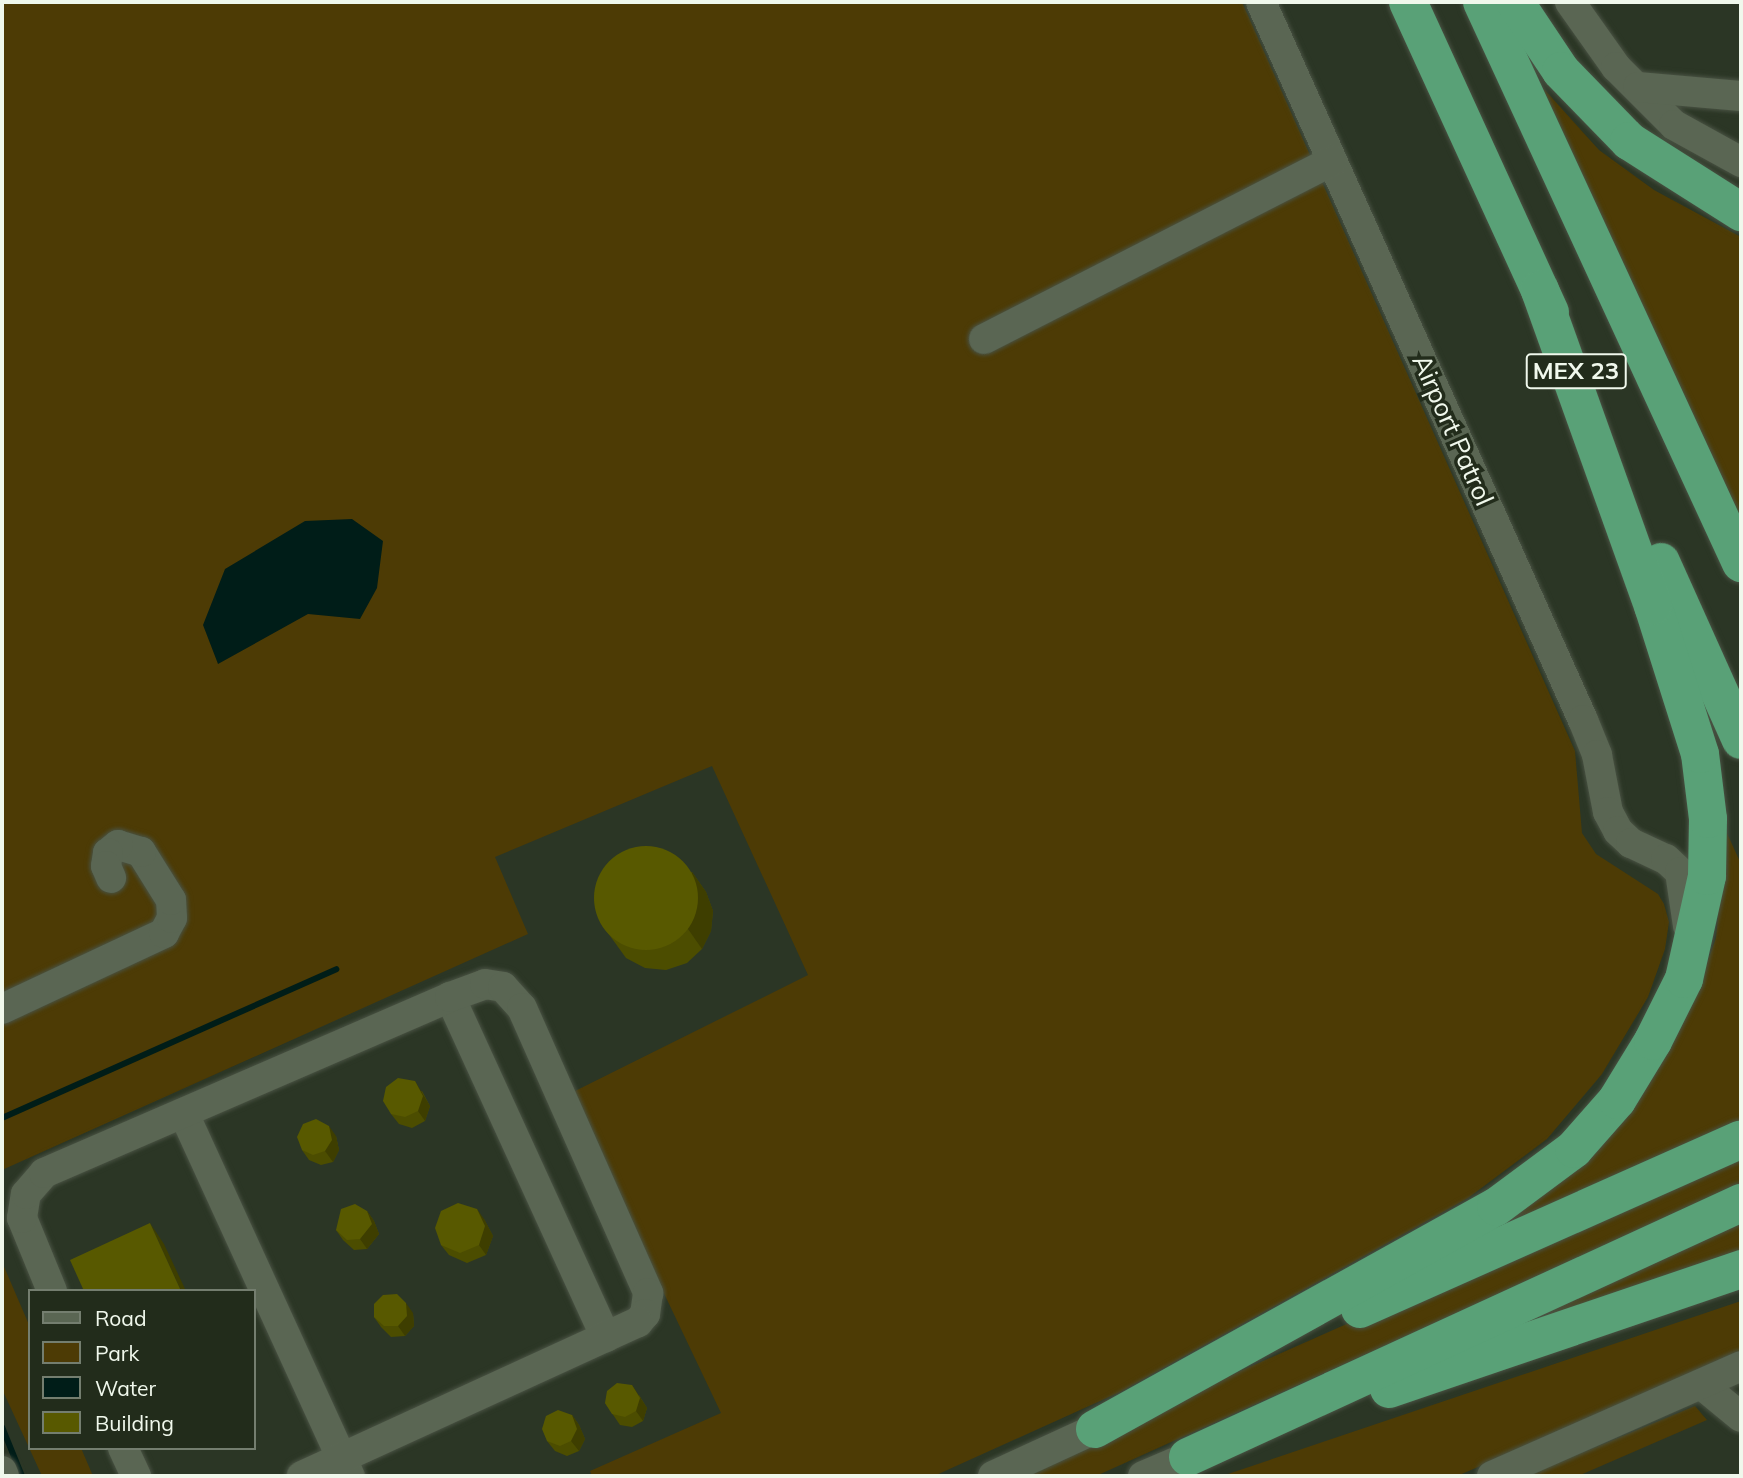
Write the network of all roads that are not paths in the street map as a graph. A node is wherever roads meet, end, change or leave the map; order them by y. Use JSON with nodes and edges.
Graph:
{"nodes":[{"id":1,"x":1261,"y":2,"type":"edge"},
{"id":2,"x":1408,"y":2,"type":"edge"},
{"id":3,"x":1482,"y":2,"type":"edge"},
{"id":4,"x":1515,"y":2,"type":"edge"},
{"id":5,"x":1570,"y":2,"type":"edge"},
{"id":6,"x":1638,"y":88,"type":"junction"},
{"id":7,"x":1741,"y":96,"type":"edge"},
{"id":8,"x":1332,"y":161,"type":"junction"},
{"id":9,"x":1741,"y":162,"type":"edge"},
{"id":10,"x":1741,"y":212,"type":"edge"},
{"id":11,"x":1540,"y":290,"type":"junction"},
{"id":12,"x":984,"y":339,"type":"dead end"},
{"id":13,"x":1741,"y":563,"type":"edge"},
{"id":14,"x":1741,"y":740,"type":"edge"},
{"id":15,"x":111,"y":878,"type":"dead end"},
{"id":16,"x":1684,"y":979,"type":"junction"},
{"id":17,"x":450,"y":997,"type":"junction"},
{"id":18,"x":2,"y":1009,"type":"edge"},
{"id":19,"x":184,"y":1114,"type":"junction"},
{"id":20,"x":1741,"y":1139,"type":"edge"},
{"id":21,"x":1741,"y":1203,"type":"edge"},
{"id":22,"x":1741,"y":1269,"type":"edge"},
{"id":23,"x":51,"y":1289,"type":"edge"},
{"id":24,"x":606,"y":1337,"type":"junction"},
{"id":25,"x":1728,"y":1375,"type":"edge"},
{"id":26,"x":1741,"y":1417,"type":"edge"},
{"id":27,"x":1095,"y":1429,"type":"junction"},
{"id":28,"x":124,"y":1450,"type":"edge"},
{"id":29,"x":346,"y":1467,"type":"edge"},
{"id":30,"x":1183,"y":1467,"type":"edge"},
{"id":31,"x":2,"y":1471,"type":"edge"},
{"id":32,"x":5,"y":1476,"type":"edge"},
{"id":33,"x":136,"y":1476,"type":"edge"},
{"id":34,"x":302,"y":1476,"type":"edge"},
{"id":35,"x":993,"y":1476,"type":"edge"},
{"id":36,"x":1143,"y":1476,"type":"edge"},
{"id":37,"x":1492,"y":1476,"type":"edge"}],
"edges":[{"from":1,"to":8,"type":"street","name":"Airport Patrol"},
{"from":2,"to":11,"type":"highway","number":"MEX 23"},
{"from":3,"to":13,"type":"highway","number":"MEX 23"},
{"from":4,"to":10,"type":"highway"},
{"from":5,"to":6,"type":"street"},
{"from":6,"to":7,"type":"street"},
{"from":6,"to":9,"type":"street"},
{"from":8,"to":12,"type":"street"},
{"from":8,"to":16,"type":"street","name":"Airport Patrol"},
{"from":11,"to":14,"type":"highway","number":"MEX 23"},
{"from":11,"to":16,"type":"highway"},
{"from":15,"to":18,"type":"street"},
{"from":16,"to":27,"type":"highway"},
{"from":17,"to":19,"type":"street"},
{"from":17,"to":24,"type":"street"},
{"from":17,"to":24,"type":"street"},
{"from":19,"to":23,"type":"street"},
{"from":19,"to":29,"type":"street"},
{"from":20,"to":27,"type":"highway"},
{"from":21,"to":30,"type":"highway"},
{"from":22,"to":30,"type":"highway"},
{"from":24,"to":29,"type":"street"},
{"from":25,"to":26,"type":"street"},
{"from":25,"to":37,"type":"street"},
{"from":27,"to":35,"type":"street"},
{"from":28,"to":33,"type":"street"},
{"from":29,"to":34,"type":"street"},
{"from":30,"to":36,"type":"street"},
{"from":31,"to":32,"type":"street"}]}
